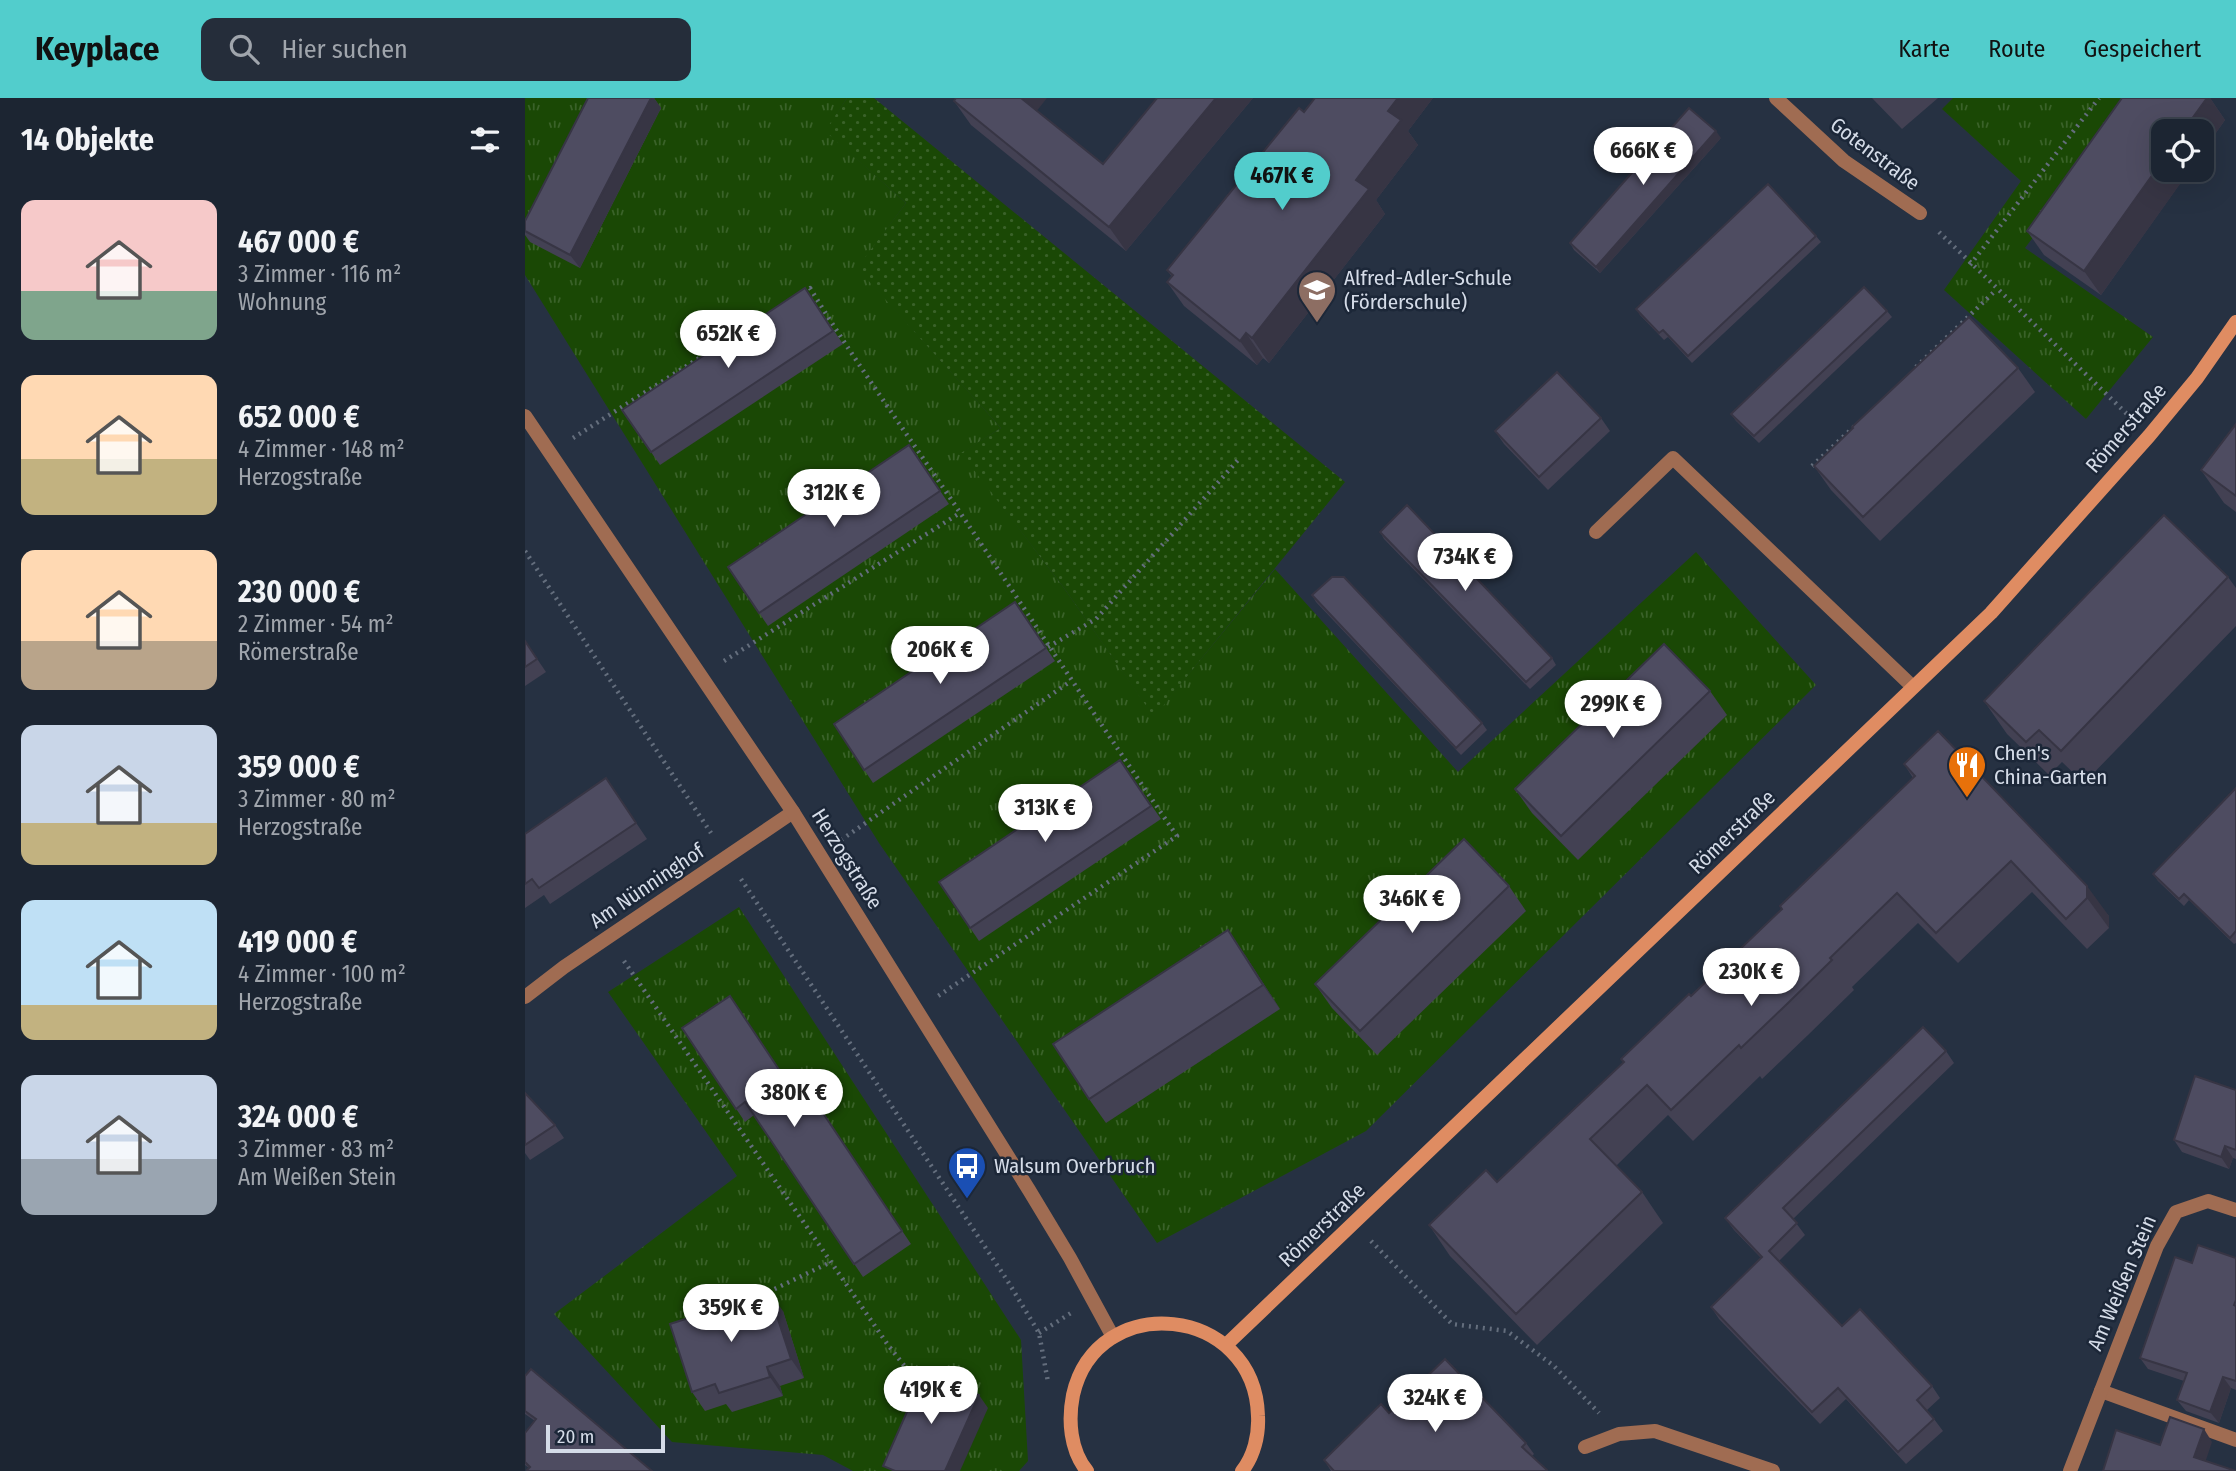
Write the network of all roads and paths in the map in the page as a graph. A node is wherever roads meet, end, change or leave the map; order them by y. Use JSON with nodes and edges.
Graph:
{"nodes":[{"id":1,"x":1776,"y":98,"type":"edge"},
{"id":2,"x":2099,"y":98,"type":"edge"},
{"id":3,"x":1920,"y":213,"type":"joint"},
{"id":4,"x":1971,"y":265,"type":"junction"},
{"id":5,"x":1996,"y":290,"type":"junction"},
{"id":6,"x":798,"y":296,"type":"edge"},
{"id":7,"x":2236,"y":322,"type":"edge"},
{"id":8,"x":727,"y":341,"type":"edge"},
{"id":9,"x":1909,"y":374,"type":"edge"},
{"id":10,"x":525,"y":416,"type":"edge"},
{"id":11,"x":1861,"y":420,"type":"edge"},
{"id":12,"x":2149,"y":436,"type":"junction"},
{"id":13,"x":550,"y":453,"type":"junction"},
{"id":14,"x":1239,"y":459,"type":"dead end"},
{"id":15,"x":1812,"y":466,"type":"edge"},
{"id":16,"x":960,"y":513,"type":"junction"},
{"id":17,"x":1596,"y":532,"type":"dead end"},
{"id":18,"x":525,"y":551,"type":"edge"},
{"id":19,"x":1048,"y":647,"type":"junction"},
{"id":20,"x":701,"y":676,"type":"junction"},
{"id":21,"x":1071,"y":681,"type":"junction"},
{"id":22,"x":1913,"y":687,"type":"junction"},
{"id":23,"x":793,"y":812,"type":"junction"},
{"id":24,"x":820,"y":855,"type":"junction"},
{"id":25,"x":728,"y":858,"type":"junction"},
{"id":26,"x":608,"y":937,"type":"junction"},
{"id":27,"x":525,"y":997,"type":"edge"},
{"id":28,"x":917,"y":1010,"type":"junction"},
{"id":29,"x":2236,"y":1210,"type":"edge"},
{"id":30,"x":1354,"y":1223,"type":"junction"},
{"id":31,"x":831,"y":1262,"type":"junction"},
{"id":32,"x":756,"y":1298,"type":"edge"},
{"id":33,"x":1091,"y":1301,"type":"junction"},
{"id":34,"x":1039,"y":1333,"type":"junction"},
{"id":35,"x":1113,"y":1338,"type":"junction"},
{"id":36,"x":1226,"y":1345,"type":"junction"},
{"id":37,"x":1048,"y":1387,"type":"dead end"},
{"id":38,"x":922,"y":1389,"type":"edge"},
{"id":39,"x":2101,"y":1391,"type":"junction"},
{"id":40,"x":1619,"y":1434,"type":"junction"},
{"id":41,"x":2236,"y":1440,"type":"edge"},
{"id":42,"x":1585,"y":1447,"type":"dead end"},
{"id":43,"x":1087,"y":1471,"type":"edge"},
{"id":44,"x":1242,"y":1471,"type":"edge"},
{"id":45,"x":1773,"y":1471,"type":"edge"},
{"id":46,"x":2070,"y":1471,"type":"edge"}],
"edges":[{"from":1,"to":3,"type":"street","name":"Gotenstraße"},
{"from":2,"to":4,"type":"path"},
{"from":3,"to":4,"type":"path"},
{"from":4,"to":5,"type":"path"},
{"from":5,"to":9,"type":"path"},
{"from":5,"to":12,"type":"path"},
{"from":6,"to":16,"type":"path"},
{"from":7,"to":12,"type":"main road","name":"Römerstraße"},
{"from":8,"to":13,"type":"path"},
{"from":10,"to":13,"type":"street","name":"Herzogstraße"},
{"from":11,"to":15,"type":"path"},
{"from":12,"to":22,"type":"main road","name":"Römerstraße"},
{"from":13,"to":20,"type":"street","name":"Herzogstraße"},
{"from":14,"to":19,"type":"path"},
{"from":16,"to":19,"type":"path"},
{"from":16,"to":20,"type":"path"},
{"from":17,"to":22,"type":"street"},
{"from":18,"to":25,"type":"path"},
{"from":19,"to":21,"type":"path"},
{"from":20,"to":23,"type":"street","name":"Herzogstraße"},
{"from":21,"to":24,"type":"path"},
{"from":21,"to":28,"type":"path"},
{"from":22,"to":30,"type":"main road","name":"Römerstraße"},
{"from":23,"to":24,"type":"street","name":"Herzogstraße"},
{"from":23,"to":25,"type":"street","name":"Am Nünninghof"},
{"from":24,"to":28,"type":"street","name":"Herzogstraße"},
{"from":25,"to":26,"type":"street","name":"Am Nünninghof"},
{"from":25,"to":34,"type":"path"},
{"from":26,"to":27,"type":"street","name":"Am Nünninghof"},
{"from":26,"to":31,"type":"path"},
{"from":28,"to":33,"type":"street","name":"Herzogstraße"},
{"from":29,"to":39,"type":"street","name":"Am Weißen Stein"},
{"from":30,"to":36,"type":"main road","name":"Römerstraße"},
{"from":30,"to":40,"type":"path"},
{"from":31,"to":32,"type":"path"},
{"from":31,"to":38,"type":"path"},
{"from":33,"to":34,"type":"path"},
{"from":33,"to":35,"type":"street","name":"Herzogstraße"},
{"from":34,"to":37,"type":"path"},
{"from":35,"to":36,"type":"main road"},
{"from":35,"to":43,"type":"main road"},
{"from":36,"to":44,"type":"main road"},
{"from":39,"to":41,"type":"street"},
{"from":39,"to":46,"type":"street","name":"Am Weißen Stein"},
{"from":40,"to":42,"type":"street"},
{"from":40,"to":45,"type":"street"}]}
